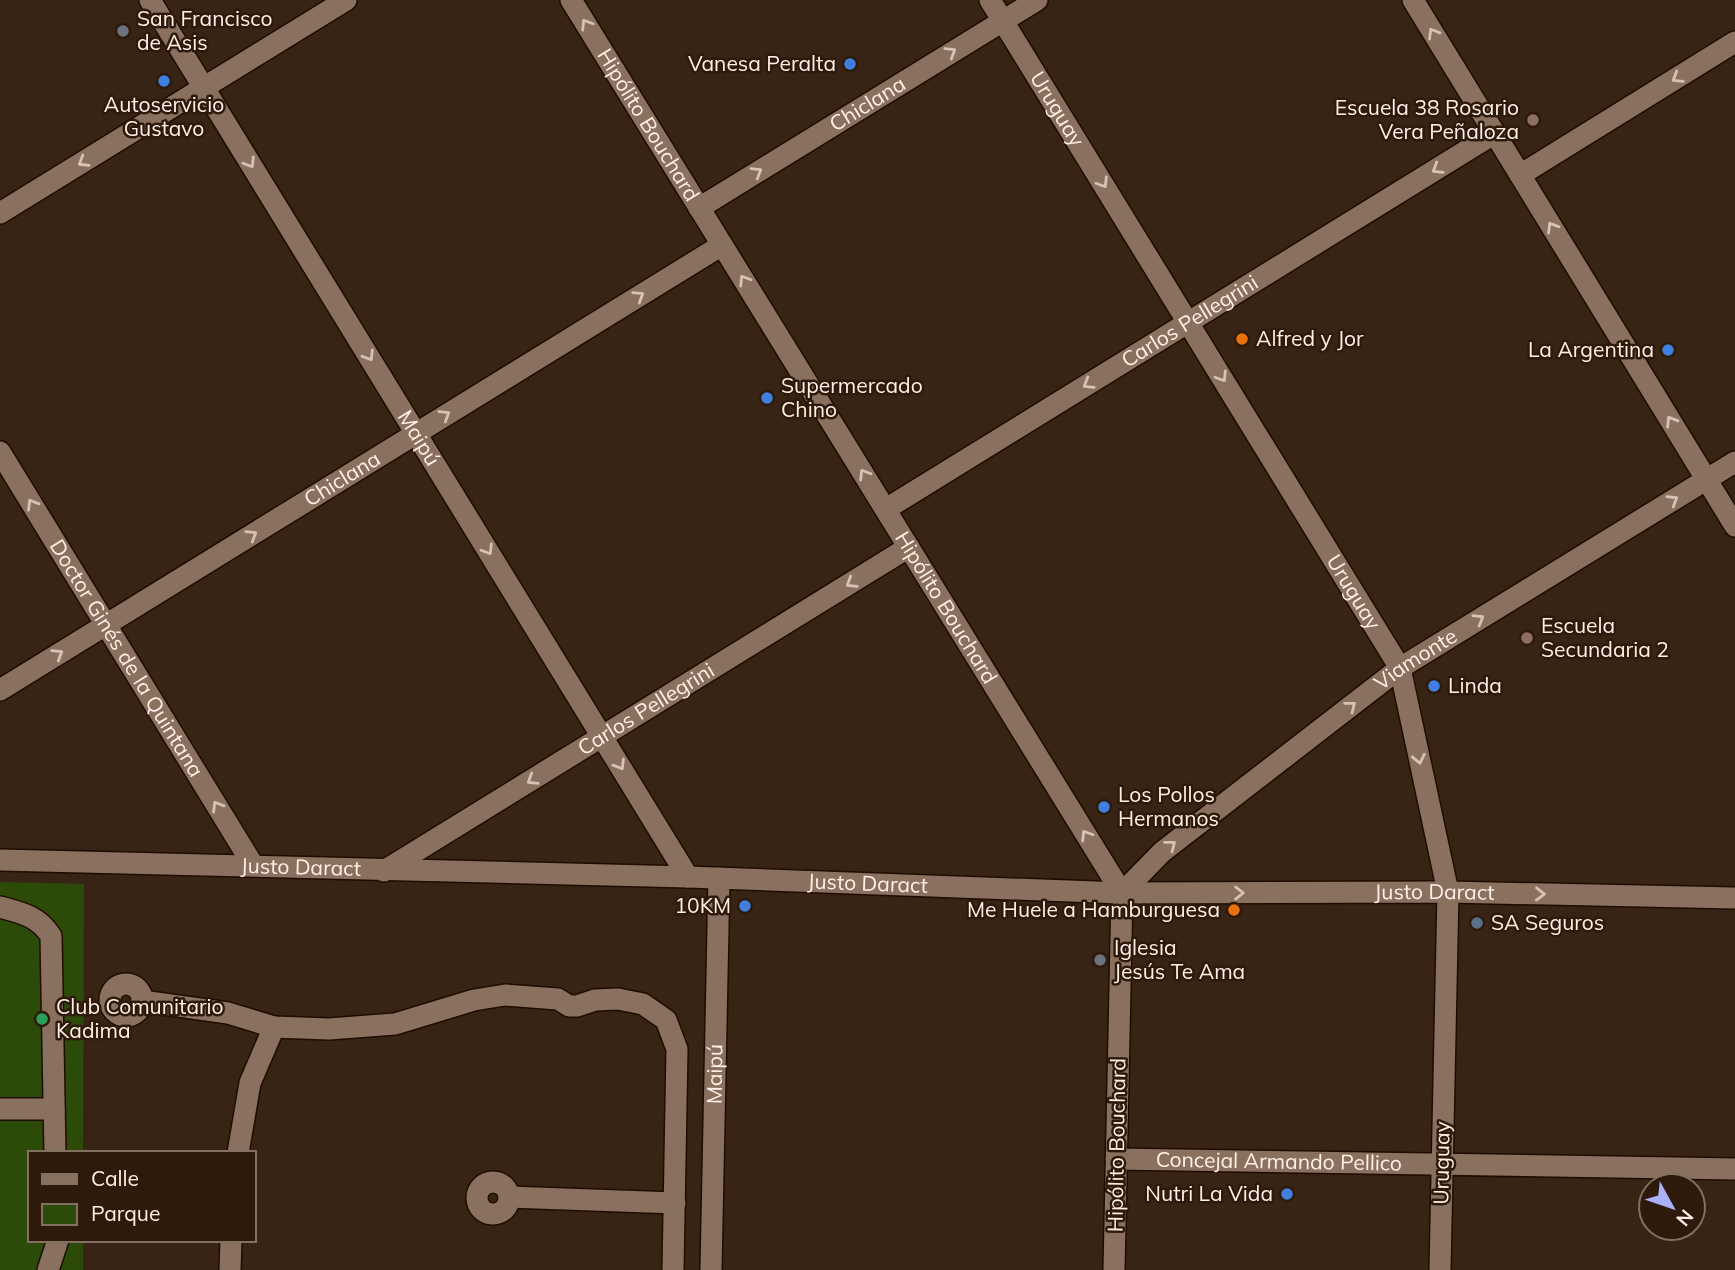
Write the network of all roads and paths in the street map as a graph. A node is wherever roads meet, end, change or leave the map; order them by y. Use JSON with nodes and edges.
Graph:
{"nodes":[{"id":1,"x":150,"y":0,"type":"edge"},
{"id":2,"x":346,"y":0,"type":"edge"},
{"id":3,"x":571,"y":0,"type":"edge"},
{"id":4,"x":990,"y":0,"type":"edge"},
{"id":5,"x":1037,"y":0,"type":"edge"},
{"id":6,"x":1413,"y":0,"type":"edge"},
{"id":7,"x":1003,"y":20,"type":"junction"},
{"id":8,"x":1735,"y":42,"type":"edge"},
{"id":9,"x":204,"y":88,"type":"junction"},
{"id":10,"x":1495,"y":133,"type":"junction"},
{"id":11,"x":1520,"y":175,"type":"junction"},
{"id":12,"x":699,"y":208,"type":"junction"},
{"id":13,"x":0,"y":213,"type":"edge"},
{"id":14,"x":722,"y":244,"type":"junction"},
{"id":15,"x":1188,"y":323,"type":"junction"},
{"id":16,"x":416,"y":433,"type":"junction"},
{"id":17,"x":0,"y":452,"type":"edge"},
{"id":18,"x":1735,"y":462,"type":"edge"},
{"id":19,"x":1707,"y":480,"type":"junction"},
{"id":20,"x":886,"y":509,"type":"junction"},
{"id":21,"x":1735,"y":526,"type":"edge"},
{"id":22,"x":909,"y":547,"type":"junction"},
{"id":23,"x":106,"y":625,"type":"junction"},
{"id":24,"x":1400,"y":668,"type":"junction"},
{"id":25,"x":0,"y":690,"type":"edge"},
{"id":26,"x":602,"y":737,"type":"junction"},
{"id":27,"x":0,"y":860,"type":"edge"},
{"id":28,"x":253,"y":864,"type":"junction"},
{"id":29,"x":384,"y":871,"type":"junction"},
{"id":30,"x":688,"y":877,"type":"junction"},
{"id":31,"x":719,"y":878,"type":"junction"},
{"id":32,"x":1448,"y":892,"type":"junction"},
{"id":33,"x":1122,"y":893,"type":"junction"},
{"id":34,"x":1735,"y":898,"type":"edge"},
{"id":35,"x":0,"y":907,"type":"edge"},
{"id":36,"x":142,"y":1001,"type":"dead end"},
{"id":37,"x":274,"y":1027,"type":"junction"},
{"id":38,"x":0,"y":1108,"type":"edge"},
{"id":39,"x":54,"y":1109,"type":"junction"},
{"id":40,"x":55,"y":1151,"type":"edge"},
{"id":41,"x":238,"y":1151,"type":"edge"},
{"id":42,"x":1116,"y":1159,"type":"junction"},
{"id":43,"x":1442,"y":1164,"type":"junction"},
{"id":44,"x":1735,"y":1170,"type":"edge"},
{"id":45,"x":509,"y":1197,"type":"dead end"},
{"id":46,"x":675,"y":1203,"type":"junction"},
{"id":47,"x":57,"y":1242,"type":"edge"},
{"id":48,"x":231,"y":1242,"type":"edge"},
{"id":49,"x":48,"y":1270,"type":"edge"},
{"id":50,"x":230,"y":1270,"type":"edge"},
{"id":51,"x":673,"y":1270,"type":"edge"},
{"id":52,"x":711,"y":1270,"type":"edge"},
{"id":53,"x":1114,"y":1270,"type":"edge"},
{"id":54,"x":1440,"y":1270,"type":"edge"}],
"edges":[{"from":1,"to":9,"type":"street","name":"Maipú"},
{"from":2,"to":9,"type":"street"},
{"from":12,"to":3,"type":"street","name":"Hipólito Bouchard","one_way":true},
{"from":4,"to":7,"type":"street","name":"Uruguay"},
{"from":5,"to":7,"type":"street","name":"Chiclana"},
{"from":10,"to":6,"type":"street","one_way":true},
{"from":12,"to":7,"type":"street","name":"Chiclana","one_way":true},
{"from":7,"to":15,"type":"street","name":"Uruguay","one_way":true},
{"from":8,"to":11,"type":"street","one_way":true},
{"from":9,"to":13,"type":"street","one_way":true},
{"from":9,"to":16,"type":"street","name":"Maipú","one_way":true},
{"from":10,"to":11,"type":"street"},
{"from":10,"to":15,"type":"street","name":"Carlos Pellegrini","one_way":true},
{"from":19,"to":11,"type":"street","one_way":true},
{"from":12,"to":14,"type":"street","name":"Hipólito Bouchard"},
{"from":16,"to":14,"type":"street","name":"Chiclana","one_way":true},
{"from":20,"to":14,"type":"street","name":"Hipólito Bouchard","one_way":true},
{"from":15,"to":20,"type":"street","name":"Carlos Pellegrini","one_way":true},
{"from":15,"to":24,"type":"street","name":"Uruguay","one_way":true},
{"from":23,"to":16,"type":"street","name":"Chiclana","one_way":true},
{"from":16,"to":26,"type":"street","name":"Maipú","one_way":true},
{"from":23,"to":17,"type":"street","name":"Doctor Ginés de la Quintana","one_way":true},
{"from":18,"to":19,"type":"street","name":"Viamonte"},
{"from":19,"to":21,"type":"street"},
{"from":24,"to":19,"type":"street","name":"Viamonte","one_way":true},
{"from":20,"to":22,"type":"street","name":"Hipólito Bouchard"},
{"from":22,"to":26,"type":"street","name":"Carlos Pellegrini","one_way":true},
{"from":33,"to":22,"type":"street","name":"Hipólito Bouchard","one_way":true},
{"from":25,"to":23,"type":"street","name":"Chiclana","one_way":true},
{"from":28,"to":23,"type":"street","name":"Doctor Ginés de la Quintana","one_way":true},
{"from":24,"to":32,"type":"street","name":"Uruguay","one_way":true},
{"from":33,"to":24,"type":"street","name":"Viamonte","one_way":true},
{"from":26,"to":29,"type":"street","name":"Carlos Pellegrini","one_way":true},
{"from":26,"to":30,"type":"street","name":"Maipú","one_way":true},
{"from":27,"to":28,"type":"street","name":"Justo Daract"},
{"from":28,"to":29,"type":"street","name":"Justo Daract"},
{"from":29,"to":30,"type":"street","name":"Justo Daract"},
{"from":30,"to":31,"type":"street","name":"Justo Daract"},
{"from":31,"to":33,"type":"street","name":"Justo Daract"},
{"from":31,"to":52,"type":"street","name":"Maipú"},
{"from":33,"to":32,"type":"street","name":"Justo Daract","one_way":true},
{"from":32,"to":34,"type":"street","name":"Justo Daract","one_way":true},
{"from":32,"to":43,"type":"street","name":"Uruguay"},
{"from":33,"to":42,"type":"street","name":"Hipólito Bouchard"},
{"from":35,"to":39,"type":"street"},
{"from":36,"to":37,"type":"street"},
{"from":37,"to":41,"type":"street"},
{"from":37,"to":46,"type":"street"},
{"from":38,"to":39,"type":"street"},
{"from":39,"to":40,"type":"street"},
{"from":42,"to":43,"type":"street","name":"Concejal Armando Pellico"},
{"from":42,"to":53,"type":"street","name":"Hipólito Bouchard"},
{"from":43,"to":44,"type":"street","name":"Concejal Armando Pellico"},
{"from":43,"to":54,"type":"street","name":"Uruguay"},
{"from":45,"to":46,"type":"street"},
{"from":46,"to":51,"type":"street"},
{"from":47,"to":49,"type":"street"},
{"from":48,"to":50,"type":"street"}]}
